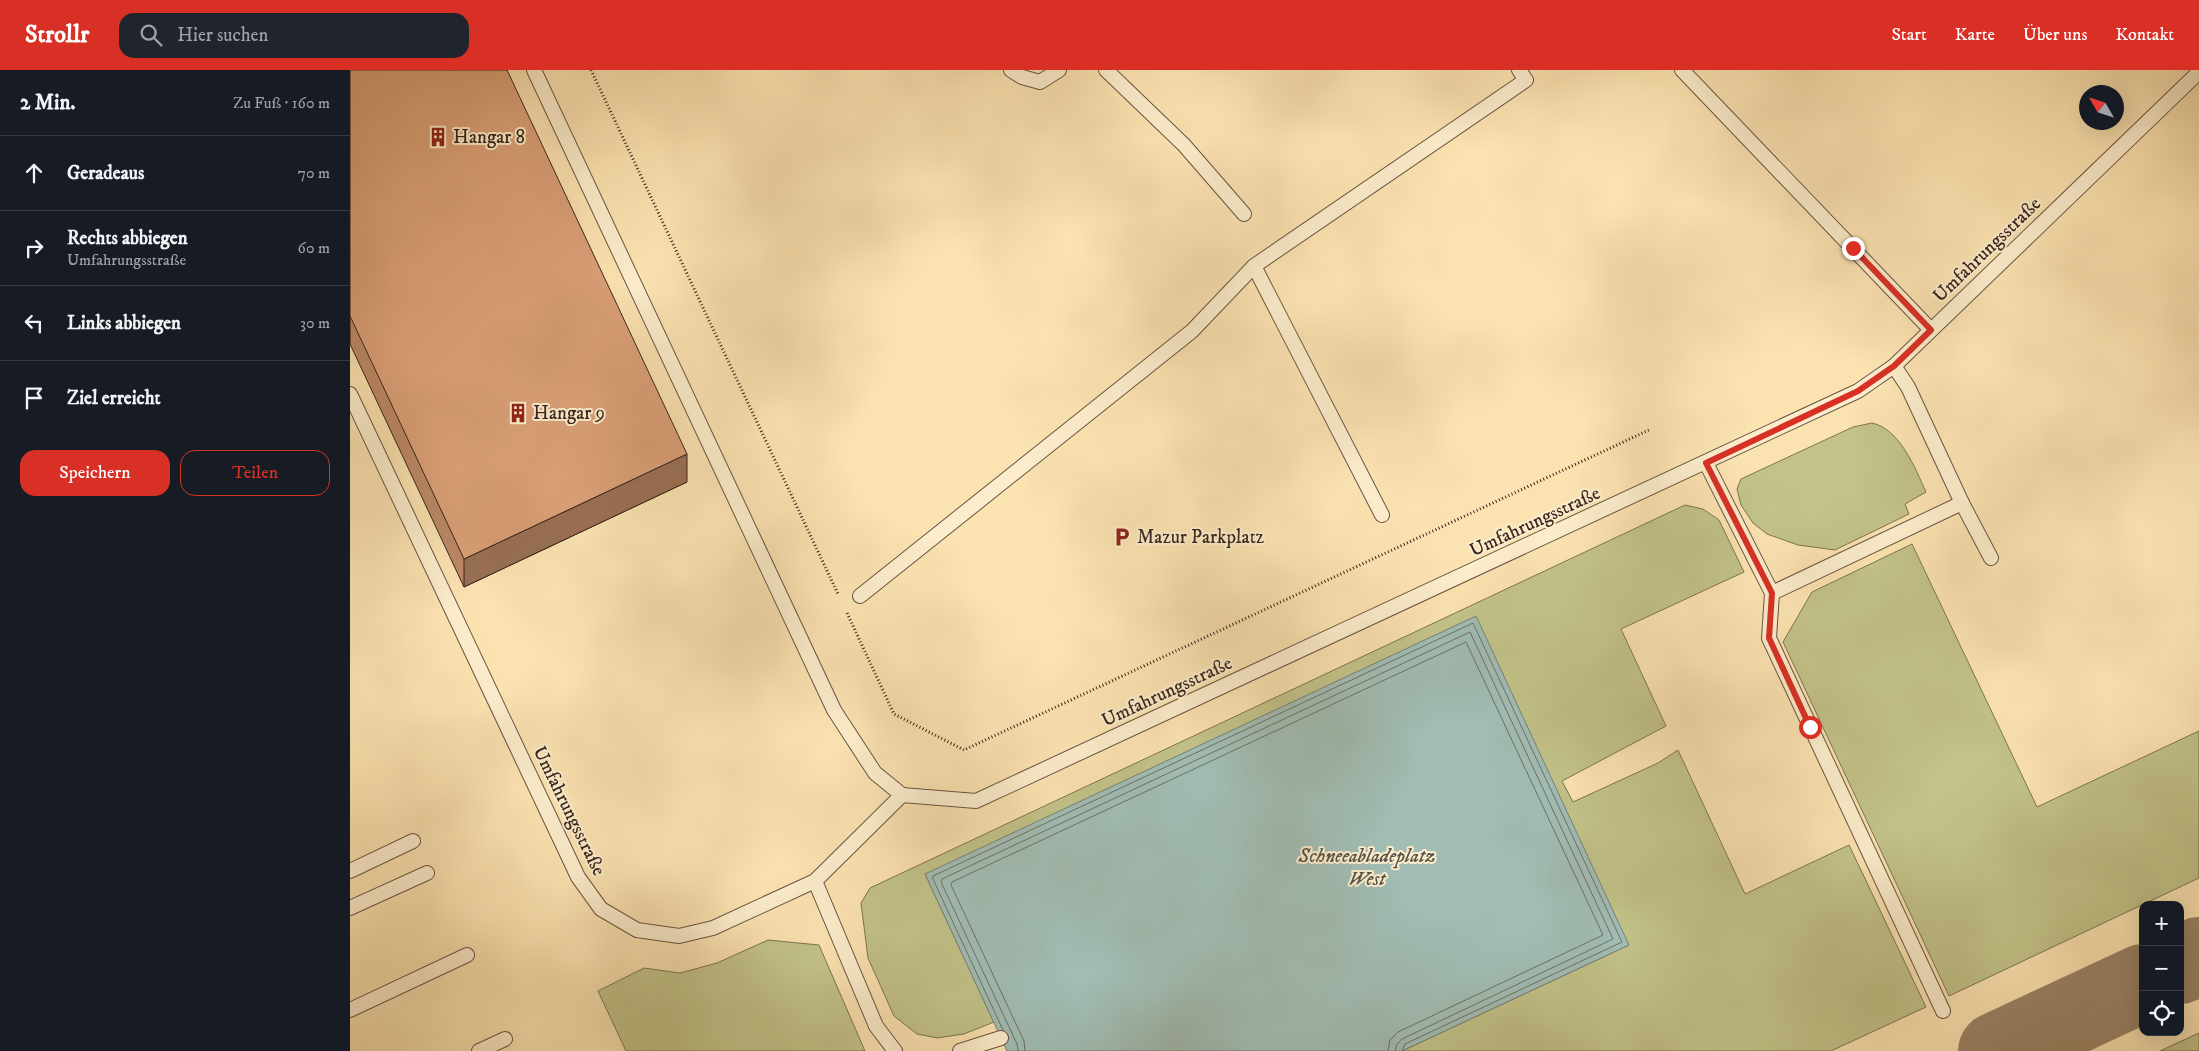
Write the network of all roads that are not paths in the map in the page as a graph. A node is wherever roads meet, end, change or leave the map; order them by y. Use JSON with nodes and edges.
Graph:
{"nodes":[{"id":1,"x":534,"y":70,"type":"edge"},
{"id":2,"x":1011,"y":70,"type":"edge"},
{"id":3,"x":1059,"y":70,"type":"edge"},
{"id":4,"x":1106,"y":70,"type":"edge"},
{"id":5,"x":1518,"y":70,"type":"edge"},
{"id":6,"x":1682,"y":70,"type":"edge"},
{"id":7,"x":2199,"y":72,"type":"edge"},
{"id":8,"x":1244,"y":214,"type":"dead end"},
{"id":9,"x":1254,"y":266,"type":"junction"},
{"id":10,"x":1931,"y":330,"type":"junction"},
{"id":11,"x":1894,"y":366,"type":"junction"},
{"id":12,"x":350,"y":394,"type":"edge"},
{"id":13,"x":1706,"y":463,"type":"junction"},
{"id":14,"x":1962,"y":503,"type":"junction"},
{"id":15,"x":1382,"y":516,"type":"dead end"},
{"id":16,"x":1991,"y":558,"type":"dead end"},
{"id":17,"x":1772,"y":593,"type":"junction"},
{"id":18,"x":860,"y":596,"type":"dead end"},
{"id":19,"x":902,"y":795,"type":"junction"},
{"id":20,"x":413,"y":841,"type":"dead end"},
{"id":21,"x":350,"y":871,"type":"edge"},
{"id":22,"x":427,"y":873,"type":"dead end"},
{"id":23,"x":816,"y":881,"type":"junction"},
{"id":24,"x":350,"y":908,"type":"edge"},
{"id":25,"x":467,"y":955,"type":"dead end"},
{"id":26,"x":350,"y":1010,"type":"edge"},
{"id":27,"x":1942,"y":1011,"type":"dead end"},
{"id":28,"x":1001,"y":1038,"type":"dead end"},
{"id":29,"x":505,"y":1039,"type":"dead end"},
{"id":30,"x":479,"y":1051,"type":"edge"},
{"id":31,"x":895,"y":1051,"type":"edge"},
{"id":32,"x":960,"y":1051,"type":"edge"}],
"edges":[{"from":1,"to":19,"type":"lane"},
{"from":2,"to":3,"type":"lane"},
{"from":4,"to":8,"type":"lane"},
{"from":5,"to":9,"type":"lane"},
{"from":6,"to":10,"type":"lane"},
{"from":7,"to":10,"type":"lane","name":"Umfahrungsstraße"},
{"from":9,"to":15,"type":"lane"},
{"from":9,"to":18,"type":"lane"},
{"from":10,"to":11,"type":"lane","name":"Umfahrungsstraße"},
{"from":11,"to":13,"type":"lane","name":"Umfahrungsstraße"},
{"from":11,"to":14,"type":"lane"},
{"from":12,"to":23,"type":"lane","name":"Umfahrungsstraße"},
{"from":13,"to":17,"type":"lane"},
{"from":13,"to":19,"type":"lane","name":"Umfahrungsstraße"},
{"from":14,"to":16,"type":"lane"},
{"from":14,"to":17,"type":"lane"},
{"from":17,"to":27,"type":"lane"},
{"from":19,"to":23,"type":"lane","name":"Umfahrungsstraße"},
{"from":20,"to":21,"type":"lane"},
{"from":22,"to":24,"type":"lane"},
{"from":23,"to":31,"type":"lane"},
{"from":25,"to":26,"type":"lane"},
{"from":28,"to":32,"type":"lane"},
{"from":29,"to":30,"type":"lane"}]}
